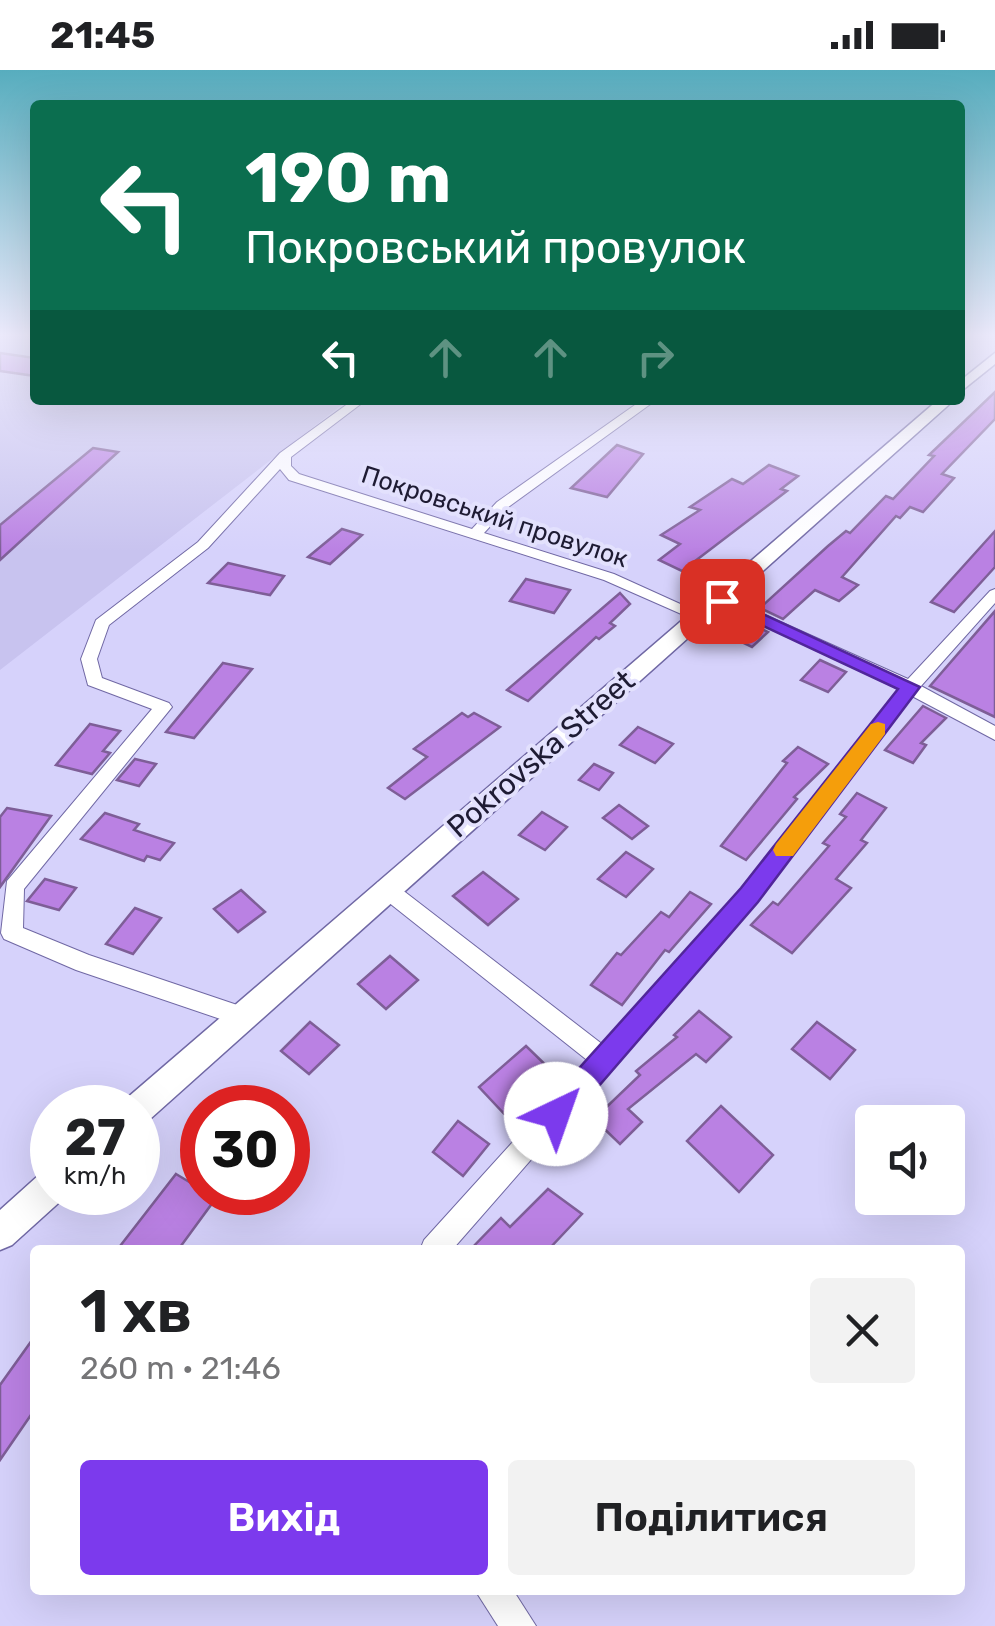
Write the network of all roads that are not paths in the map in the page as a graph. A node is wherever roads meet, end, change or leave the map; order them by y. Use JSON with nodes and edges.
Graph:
{"nodes":[{"id":1,"x":350,"y":408,"type":"edge"},
{"id":2,"x":639,"y":408,"type":"edge"},
{"id":3,"x":938,"y":408,"type":"edge"},
{"id":4,"x":285,"y":456,"type":"junction"},
{"id":5,"x":475,"y":535,"type":"junction"},
{"id":6,"x":995,"y":594,"type":"edge"},
{"id":7,"x":722,"y":601,"type":"junction"},
{"id":8,"x":701,"y":617,"type":"junction"},
{"id":9,"x":910,"y":687,"type":"junction"},
{"id":10,"x":995,"y":734,"type":"edge"},
{"id":11,"x":385,"y":888,"type":"junction"},
{"id":12,"x":241,"y":1016,"type":"junction"},
{"id":13,"x":605,"y":1060,"type":"junction"},
{"id":14,"x":160,"y":1089,"type":"edge"},
{"id":15,"x":30,"y":1206,"type":"edge"},
{"id":16,"x":0,"y":1233,"type":"edge"},
{"id":17,"x":438,"y":1245,"type":"edge"},
{"id":18,"x":496,"y":1595,"type":"edge"},
{"id":19,"x":519,"y":1626,"type":"edge"}],
"edges":[{"from":1,"to":4,"type":"street"},
{"from":2,"to":5,"type":"street"},
{"from":3,"to":7,"type":"street","name":"Pokrovska Street"},
{"from":4,"to":5,"type":"street","name":"Покровський провулок"},
{"from":4,"to":12,"type":"street"},
{"from":5,"to":8,"type":"street","name":"Покровський провулок"},
{"from":6,"to":9,"type":"street"},
{"from":7,"to":8,"type":"street","name":"Pokrovska Street"},
{"from":7,"to":9,"type":"street"},
{"from":8,"to":11,"type":"street","name":"Pokrovska Street"},
{"from":9,"to":10,"type":"street"},
{"from":9,"to":13,"type":"street"},
{"from":11,"to":12,"type":"street","name":"Pokrovska Street"},
{"from":11,"to":13,"type":"street"},
{"from":12,"to":14,"type":"street","name":"Pokrovska Street"},
{"from":13,"to":17,"type":"street"},
{"from":15,"to":16,"type":"street"},
{"from":18,"to":19,"type":"street"}]}
